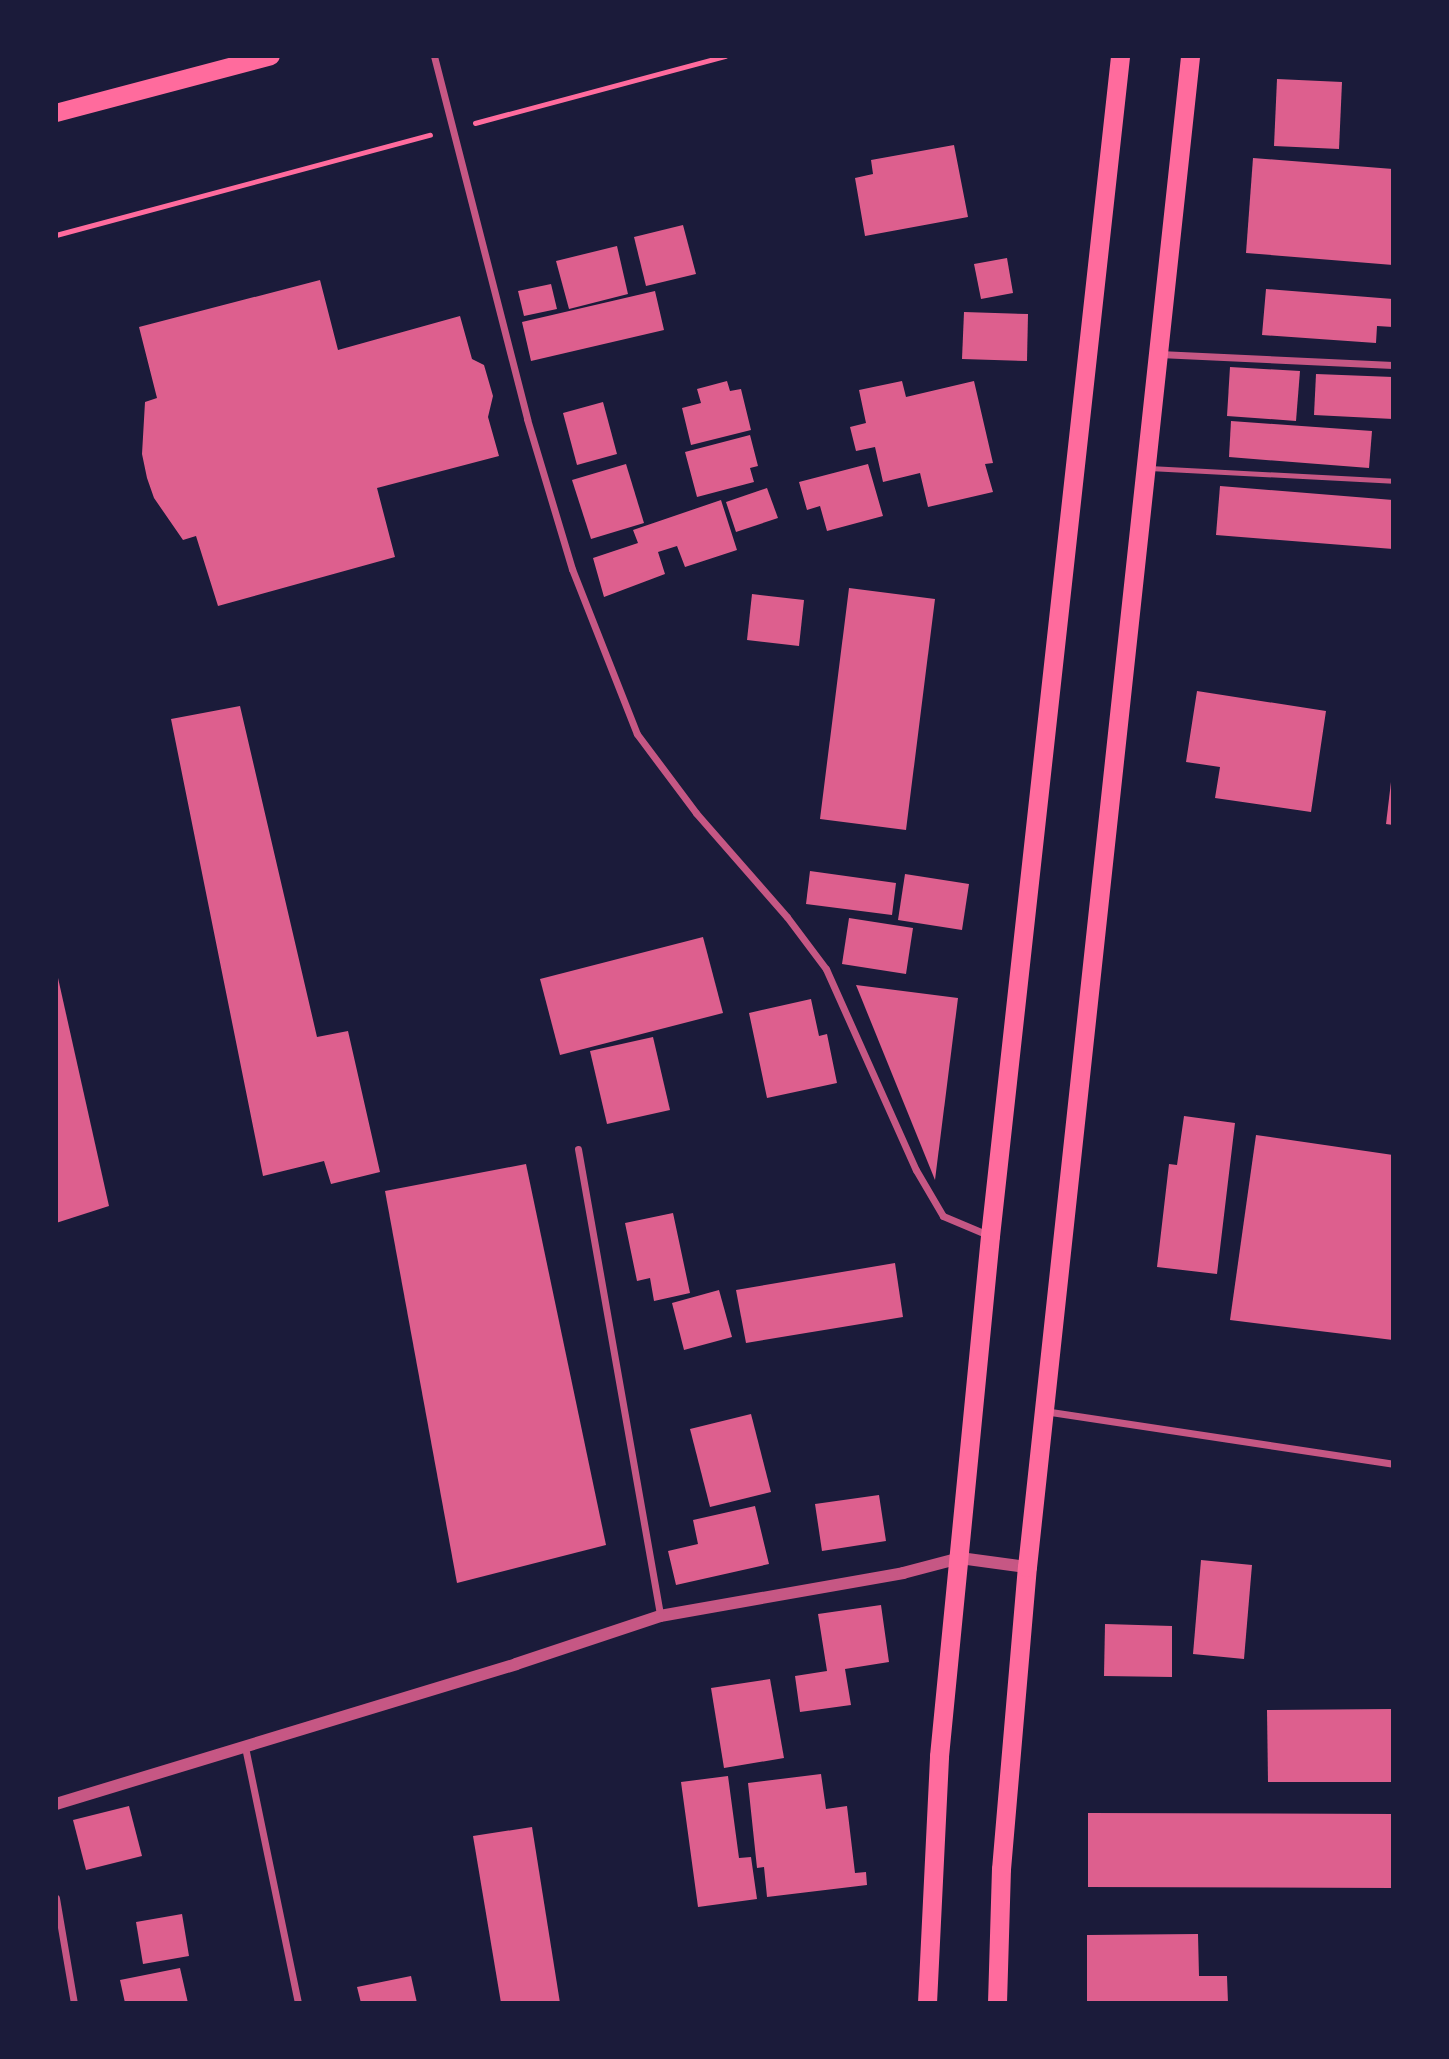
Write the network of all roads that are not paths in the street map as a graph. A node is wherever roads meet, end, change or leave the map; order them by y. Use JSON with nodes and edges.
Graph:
{"nodes":[{"id":1,"x":271,"y":56,"type":"edge"},
{"id":2,"x":434,"y":56,"type":"edge"},
{"id":3,"x":1120,"y":56,"type":"edge"},
{"id":4,"x":1190,"y":56,"type":"edge"},
{"id":5,"x":56,"y":113,"type":"edge"},
{"id":6,"x":1157,"y":354,"type":"junction"},
{"id":7,"x":1393,"y":365,"type":"edge"},
{"id":8,"x":1146,"y":468,"type":"junction"},
{"id":9,"x":1393,"y":481,"type":"edge"},
{"id":10,"x":579,"y":1149,"type":"dead end"},
{"id":11,"x":990,"y":1236,"type":"junction"},
{"id":12,"x":1044,"y":1411,"type":"junction"},
{"id":13,"x":1393,"y":1464,"type":"edge"},
{"id":14,"x":960,"y":1558,"type":"junction"},
{"id":15,"x":1027,"y":1567,"type":"junction"},
{"id":16,"x":660,"y":1616,"type":"junction"},
{"id":17,"x":245,"y":1746,"type":"junction"},
{"id":18,"x":56,"y":1804,"type":"edge"},
{"id":19,"x":56,"y":1898,"type":"edge"},
{"id":20,"x":74,"y":2003,"type":"edge"},
{"id":21,"x":298,"y":2003,"type":"edge"},
{"id":22,"x":926,"y":2003,"type":"edge"},
{"id":23,"x":997,"y":2003,"type":"edge"}],
"edges":[{"from":1,"to":5,"type":"main road"},
{"from":2,"to":11,"type":"street"},
{"from":3,"to":11,"type":"highway"},
{"from":4,"to":6,"type":"highway"},
{"from":6,"to":7,"type":"street"},
{"from":6,"to":8,"type":"highway"},
{"from":8,"to":9,"type":"lane"},
{"from":8,"to":12,"type":"highway"},
{"from":10,"to":16,"type":"street"},
{"from":11,"to":14,"type":"highway"},
{"from":12,"to":13,"type":"street"},
{"from":12,"to":15,"type":"highway"},
{"from":14,"to":15,"type":"street"},
{"from":14,"to":16,"type":"street"},
{"from":14,"to":22,"type":"highway"},
{"from":15,"to":23,"type":"highway"},
{"from":16,"to":17,"type":"street"},
{"from":17,"to":18,"type":"street"},
{"from":17,"to":21,"type":"street"},
{"from":19,"to":20,"type":"street"}]}
